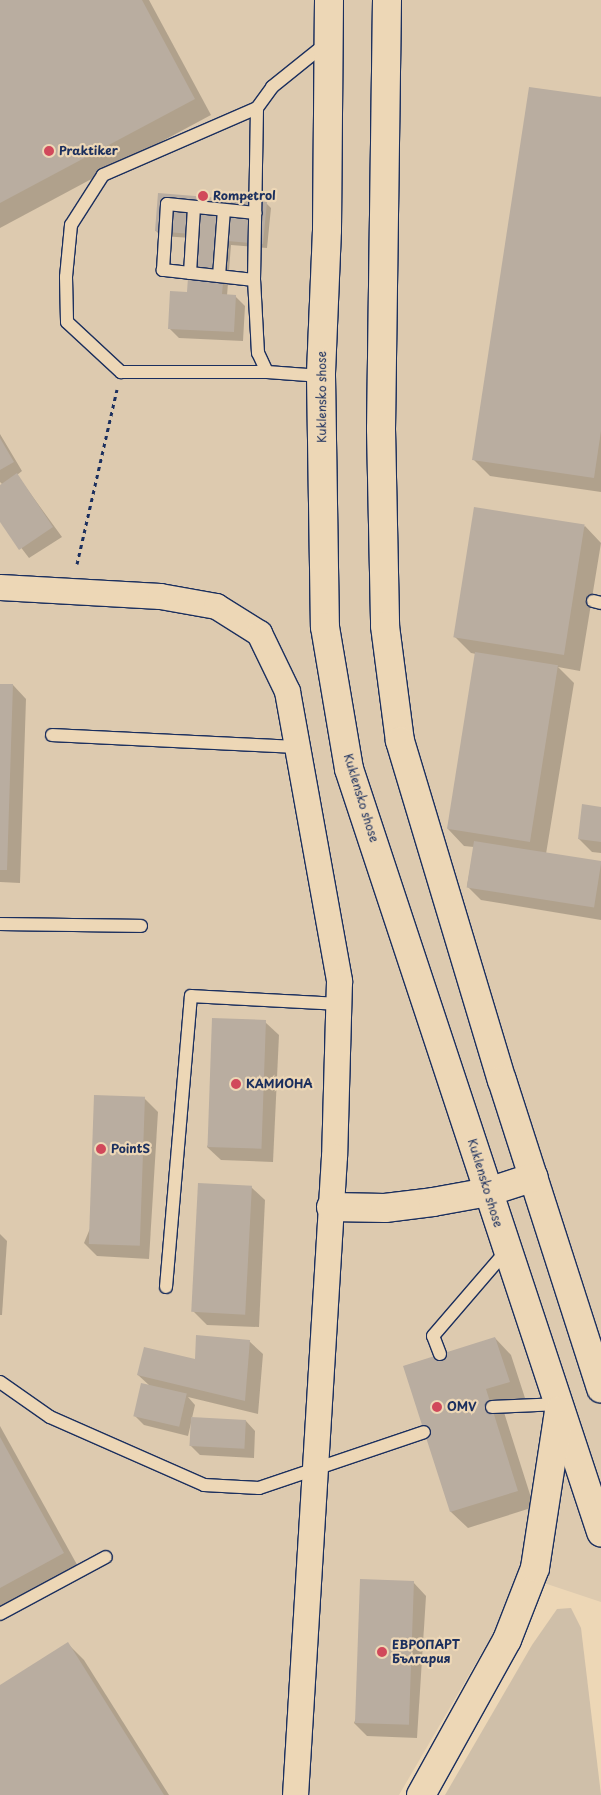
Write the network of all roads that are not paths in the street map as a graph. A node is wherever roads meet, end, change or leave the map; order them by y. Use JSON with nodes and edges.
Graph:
{"nodes":[{"id":1,"x":329,"y":0,"type":"edge"},
{"id":2,"x":387,"y":0,"type":"edge"},
{"id":3,"x":328,"y":42,"type":"junction"},
{"id":4,"x":257,"y":108,"type":"junction"},
{"id":5,"x":194,"y":207,"type":"junction"},
{"id":6,"x":224,"y":210,"type":"junction"},
{"id":7,"x":256,"y":213,"type":"junction"},
{"id":8,"x":190,"y":273,"type":"junction"},
{"id":9,"x":219,"y":276,"type":"junction"},
{"id":10,"x":254,"y":280,"type":"junction"},
{"id":11,"x":267,"y":372,"type":"junction"},
{"id":12,"x":321,"y":376,"type":"junction"},
{"id":13,"x":0,"y":586,"type":"edge"},
{"id":14,"x":52,"y":736,"type":"dead end"},
{"id":15,"x":296,"y":747,"type":"junction"},
{"id":16,"x":0,"y":924,"type":"edge"},
{"id":17,"x":141,"y":926,"type":"dead end"},
{"id":18,"x":339,"y":1004,"type":"junction"},
{"id":19,"x":534,"y":1177,"type":"junction"},
{"id":20,"x":488,"y":1192,"type":"junction"},
{"id":21,"x":331,"y":1207,"type":"junction"},
{"id":22,"x":507,"y":1250,"type":"junction"},
{"id":23,"x":166,"y":1287,"type":"dead end"},
{"id":24,"x":440,"y":1354,"type":"dead end"},
{"id":25,"x":0,"y":1382,"type":"edge"},
{"id":26,"x":601,"y":1389,"type":"edge"},
{"id":27,"x":560,"y":1404,"type":"junction"},
{"id":28,"x":492,"y":1407,"type":"dead end"},
{"id":29,"x":424,"y":1432,"type":"dead end"},
{"id":30,"x":313,"y":1472,"type":"junction"},
{"id":31,"x":601,"y":1532,"type":"edge"},
{"id":32,"x":106,"y":1557,"type":"dead end"},
{"id":33,"x":0,"y":1614,"type":"edge"},
{"id":34,"x":295,"y":1795,"type":"edge"},
{"id":35,"x":421,"y":1795,"type":"edge"}],
"edges":[{"from":1,"to":3,"type":"main road","name":"Kuklensko shose"},
{"from":2,"to":19,"type":"main road"},
{"from":3,"to":4,"type":"lane"},
{"from":3,"to":12,"type":"main road","name":"Kuklensko shose"},
{"from":4,"to":7,"type":"lane"},
{"from":4,"to":11,"type":"lane"},
{"from":5,"to":6,"type":"lane"},
{"from":5,"to":8,"type":"lane"},
{"from":5,"to":8,"type":"lane"},
{"from":6,"to":7,"type":"lane"},
{"from":6,"to":9,"type":"lane"},
{"from":7,"to":10,"type":"lane"},
{"from":8,"to":9,"type":"lane"},
{"from":9,"to":10,"type":"lane"},
{"from":10,"to":11,"type":"lane"},
{"from":11,"to":12,"type":"lane"},
{"from":12,"to":20,"type":"main road","name":"Kuklensko shose"},
{"from":13,"to":15,"type":"street"},
{"from":14,"to":15,"type":"lane"},
{"from":15,"to":18,"type":"street"},
{"from":16,"to":17,"type":"lane"},
{"from":18,"to":21,"type":"street"},
{"from":18,"to":23,"type":"lane"},
{"from":19,"to":20,"type":"main road"},
{"from":19,"to":26,"type":"main road"},
{"from":20,"to":21,"type":"main road"},
{"from":20,"to":22,"type":"main road","name":"Kuklensko shose"},
{"from":21,"to":30,"type":"street"},
{"from":22,"to":24,"type":"lane"},
{"from":22,"to":27,"type":"main road","name":"Kuklensko shose"},
{"from":25,"to":30,"type":"lane"},
{"from":27,"to":28,"type":"lane"},
{"from":27,"to":31,"type":"main road","name":"Kuklensko shose"},
{"from":27,"to":35,"type":"main road"},
{"from":29,"to":30,"type":"lane"},
{"from":30,"to":34,"type":"street"},
{"from":32,"to":33,"type":"lane"}]}
